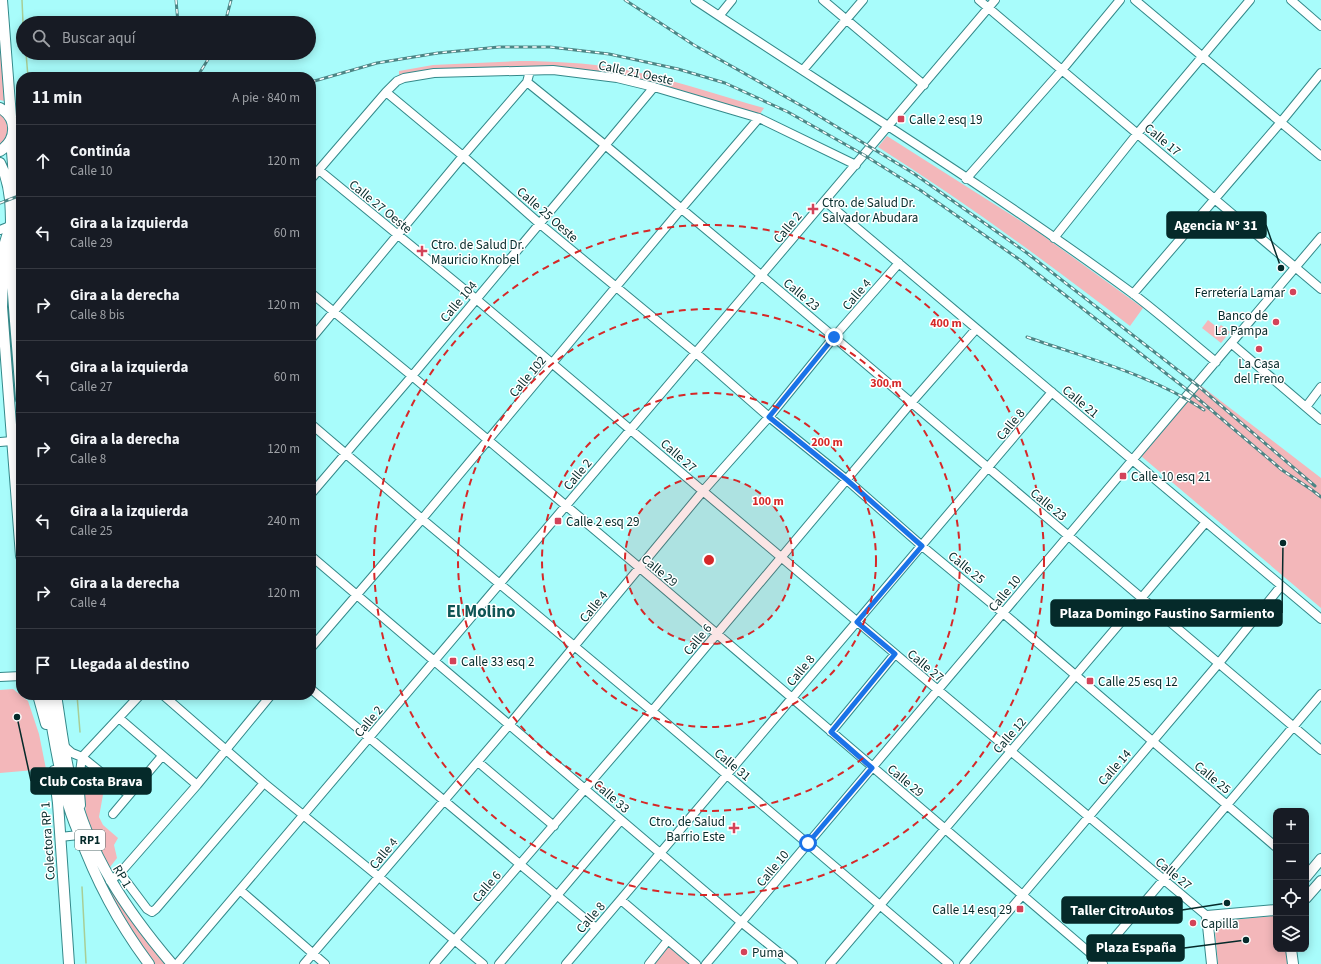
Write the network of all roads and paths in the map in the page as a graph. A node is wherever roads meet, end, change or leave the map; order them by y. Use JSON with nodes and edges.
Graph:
{"nodes":[{"id":1,"x":2,"y":0,"type":"edge"},
{"id":2,"x":695,"y":0,"type":"edge"},
{"id":3,"x":732,"y":0,"type":"edge"},
{"id":4,"x":823,"y":0,"type":"edge"},
{"id":5,"x":863,"y":0,"type":"edge"},
{"id":6,"x":979,"y":0,"type":"edge"},
{"id":7,"x":995,"y":0,"type":"edge"},
{"id":8,"x":1120,"y":0,"type":"edge"},
{"id":9,"x":1135,"y":0,"type":"edge"},
{"id":10,"x":1250,"y":0,"type":"edge"},
{"id":11,"x":1291,"y":0,"type":"edge"},
{"id":12,"x":989,"y":8,"type":"junction"},
{"id":13,"x":719,"y":16,"type":"junction"},
{"id":14,"x":846,"y":20,"type":"junction"},
{"id":15,"x":1321,"y":26,"type":"edge"},
{"id":16,"x":1203,"y":57,"type":"junction"},
{"id":17,"x":803,"y":70,"type":"junction"},
{"id":18,"x":1062,"y":70,"type":"junction"},
{"id":19,"x":530,"y":71,"type":"junction"},
{"id":20,"x":1321,"y":73,"type":"edge"},
{"id":21,"x":527,"y":82,"type":"junction"},
{"id":22,"x":924,"y":85,"type":"junction"},
{"id":23,"x":654,"y":87,"type":"junction"},
{"id":24,"x":386,"y":92,"type":"junction"},
{"id":25,"x":0,"y":108,"type":"edge"},
{"id":26,"x":11,"y":117,"type":"junction"},
{"id":27,"x":759,"y":118,"type":"junction"},
{"id":28,"x":1280,"y":122,"type":"junction"},
{"id":29,"x":889,"y":127,"type":"junction"},
{"id":30,"x":1137,"y":134,"type":"junction"},
{"id":31,"x":12,"y":139,"type":"junction"},
{"id":32,"x":605,"y":145,"type":"junction"},
{"id":33,"x":0,"y":151,"type":"edge"},
{"id":34,"x":463,"y":156,"type":"junction"},
{"id":35,"x":1321,"y":156,"type":"edge"},
{"id":36,"x":0,"y":163,"type":"edge"},
{"id":37,"x":856,"y":165,"type":"junction"},
{"id":38,"x":319,"y":170,"type":"junction"},
{"id":39,"x":316,"y":173,"type":"edge"},
{"id":40,"x":966,"y":179,"type":"junction"},
{"id":41,"x":1215,"y":199,"type":"junction"},
{"id":42,"x":825,"y":201,"type":"junction"},
{"id":43,"x":681,"y":208,"type":"junction"},
{"id":44,"x":540,"y":224,"type":"junction"},
{"id":45,"x":16,"y":225,"type":"edge"},
{"id":46,"x":0,"y":230,"type":"edge"},
{"id":47,"x":398,"y":235,"type":"junction"},
{"id":48,"x":1321,"y":237,"type":"edge"},
{"id":49,"x":1054,"y":238,"type":"junction"},
{"id":50,"x":2,"y":243,"type":"edge"},
{"id":51,"x":899,"y":263,"type":"junction"},
{"id":52,"x":1296,"y":268,"type":"junction"},
{"id":53,"x":762,"y":276,"type":"junction"},
{"id":54,"x":615,"y":287,"type":"junction"},
{"id":55,"x":1321,"y":289,"type":"edge"},
{"id":56,"x":1133,"y":294,"type":"junction"},
{"id":57,"x":316,"y":297,"type":"edge"},
{"id":58,"x":476,"y":299,"type":"junction"},
{"id":59,"x":334,"y":312,"type":"junction"},
{"id":60,"x":16,"y":329,"type":"edge"},
{"id":61,"x":976,"y":329,"type":"junction"},
{"id":62,"x":316,"y":333,"type":"edge"},
{"id":63,"x":834,"y":337,"type":"junction"},
{"id":64,"x":1232,"y":344,"type":"junction"},
{"id":65,"x":696,"y":353,"type":"junction"},
{"id":66,"x":1216,"y":362,"type":"junction"},
{"id":67,"x":552,"y":364,"type":"junction"},
{"id":68,"x":412,"y":376,"type":"junction"},
{"id":69,"x":1321,"y":387,"type":"edge"},
{"id":70,"x":1052,"y":392,"type":"junction"},
{"id":71,"x":912,"y":403,"type":"junction"},
{"id":72,"x":1306,"y":407,"type":"junction"},
{"id":73,"x":769,"y":417,"type":"junction"},
{"id":74,"x":1321,"y":420,"type":"edge"},
{"id":75,"x":316,"y":428,"type":"edge"},
{"id":76,"x":631,"y":430,"type":"junction"},
{"id":77,"x":488,"y":440,"type":"junction"},
{"id":78,"x":12,"y":441,"type":"junction"},
{"id":79,"x":0,"y":442,"type":"edge"},
{"id":80,"x":346,"y":453,"type":"junction"},
{"id":81,"x":1132,"y":460,"type":"junction"},
{"id":82,"x":16,"y":462,"type":"edge"},
{"id":83,"x":988,"y":468,"type":"junction"},
{"id":84,"x":847,"y":480,"type":"junction"},
{"id":85,"x":316,"y":488,"type":"edge"},
{"id":86,"x":703,"y":491,"type":"junction"},
{"id":87,"x":566,"y":506,"type":"junction"},
{"id":88,"x":422,"y":520,"type":"junction"},
{"id":89,"x":1206,"y":522,"type":"junction"},
{"id":90,"x":1068,"y":536,"type":"junction"},
{"id":91,"x":922,"y":546,"type":"junction"},
{"id":92,"x":782,"y":558,"type":"junction"},
{"id":93,"x":316,"y":560,"type":"edge"},
{"id":94,"x":640,"y":568,"type":"junction"},
{"id":95,"x":500,"y":584,"type":"junction"},
{"id":96,"x":1282,"y":586,"type":"junction"},
{"id":97,"x":356,"y":595,"type":"junction"},
{"id":98,"x":1142,"y":598,"type":"junction"},
{"id":99,"x":1003,"y":613,"type":"junction"},
{"id":100,"x":1321,"y":619,"type":"edge"},
{"id":101,"x":857,"y":622,"type":"junction"},
{"id":102,"x":717,"y":634,"type":"junction"},
{"id":103,"x":316,"y":642,"type":"edge"},
{"id":104,"x":575,"y":646,"type":"junction"},
{"id":105,"x":895,"y":654,"type":"junction"},
{"id":106,"x":434,"y":662,"type":"junction"},
{"id":107,"x":1218,"y":663,"type":"junction"},
{"id":108,"x":16,"y":676,"type":"edge"},
{"id":109,"x":1076,"y":676,"type":"junction"},
{"id":110,"x":0,"y":677,"type":"edge"},
{"id":111,"x":938,"y":690,"type":"junction"},
{"id":112,"x":316,"y":693,"type":"edge"},
{"id":113,"x":1321,"y":694,"type":"edge"},
{"id":114,"x":792,"y":699,"type":"junction"},
{"id":115,"x":39,"y":700,"type":"edge"},
{"id":116,"x":48,"y":700,"type":"edge"},
{"id":117,"x":57,"y":700,"type":"edge"},
{"id":118,"x":135,"y":700,"type":"edge"},
{"id":119,"x":169,"y":700,"type":"edge"},
{"id":120,"x":267,"y":700,"type":"edge"},
{"id":121,"x":652,"y":711,"type":"junction"},
{"id":122,"x":118,"y":718,"type":"junction"},
{"id":123,"x":509,"y":725,"type":"junction"},
{"id":124,"x":1294,"y":726,"type":"junction"},
{"id":125,"x":831,"y":732,"type":"junction"},
{"id":126,"x":369,"y":738,"type":"junction"},
{"id":127,"x":1152,"y":742,"type":"junction"},
{"id":128,"x":64,"y":746,"type":"junction"},
{"id":129,"x":226,"y":749,"type":"junction"},
{"id":130,"x":1321,"y":750,"type":"edge"},
{"id":131,"x":1011,"y":752,"type":"junction"},
{"id":132,"x":162,"y":756,"type":"junction"},
{"id":133,"x":82,"y":757,"type":"junction"},
{"id":134,"x":478,"y":762,"type":"junction"},
{"id":135,"x":872,"y":768,"type":"junction"},
{"id":136,"x":726,"y":775,"type":"junction"},
{"id":137,"x":264,"y":782,"type":"junction"},
{"id":138,"x":196,"y":785,"type":"junction"},
{"id":139,"x":585,"y":789,"type":"junction"},
{"id":140,"x":129,"y":795,"type":"junction"},
{"id":141,"x":443,"y":801,"type":"junction"},
{"id":142,"x":1228,"y":805,"type":"junction"},
{"id":143,"x":113,"y":814,"type":"dead end"},
{"id":144,"x":304,"y":815,"type":"junction"},
{"id":145,"x":1088,"y":816,"type":"junction"},
{"id":146,"x":621,"y":820,"type":"junction"},
{"id":147,"x":554,"y":826,"type":"junction"},
{"id":148,"x":945,"y":829,"type":"junction"},
{"id":149,"x":83,"y":830,"type":"junction"},
{"id":150,"x":60,"y":837,"type":"junction"},
{"id":151,"x":808,"y":843,"type":"junction"},
{"id":152,"x":1273,"y":844,"type":"edge"},
{"id":153,"x":661,"y":854,"type":"junction"},
{"id":154,"x":1321,"y":859,"type":"edge"},
{"id":155,"x":521,"y":864,"type":"junction"},
{"id":156,"x":1309,"y":872,"type":"edge"},
{"id":157,"x":120,"y":873,"type":"junction"},
{"id":158,"x":380,"y":877,"type":"junction"},
{"id":159,"x":1309,"y":877,"type":"edge"},
{"id":160,"x":1163,"y":879,"type":"junction"},
{"id":161,"x":110,"y":881,"type":"junction"},
{"id":162,"x":1320,"y":883,"type":"edge"},
{"id":163,"x":240,"y":890,"type":"junction"},
{"id":164,"x":1022,"y":894,"type":"junction"},
{"id":165,"x":557,"y":895,"type":"junction"},
{"id":166,"x":1309,"y":895,"type":"edge"},
{"id":167,"x":621,"y":900,"type":"junction"},
{"id":168,"x":880,"y":905,"type":"junction"},
{"id":169,"x":1273,"y":910,"type":"edge"},
{"id":170,"x":1207,"y":916,"type":"junction"},
{"id":171,"x":741,"y":922,"type":"junction"},
{"id":172,"x":596,"y":928,"type":"junction"},
{"id":173,"x":454,"y":940,"type":"junction"},
{"id":174,"x":668,"y":940,"type":"junction"},
{"id":175,"x":1292,"y":952,"type":"edge"},
{"id":176,"x":313,"y":954,"type":"junction"},
{"id":177,"x":1097,"y":962,"type":"edge"},
{"id":178,"x":68,"y":964,"type":"edge"},
{"id":179,"x":149,"y":964,"type":"edge"},
{"id":180,"x":172,"y":964,"type":"edge"},
{"id":181,"x":177,"y":964,"type":"edge"},
{"id":182,"x":304,"y":964,"type":"edge"},
{"id":183,"x":326,"y":964,"type":"edge"},
{"id":184,"x":434,"y":964,"type":"edge"},
{"id":185,"x":483,"y":964,"type":"edge"},
{"id":186,"x":499,"y":964,"type":"edge"},
{"id":187,"x":567,"y":964,"type":"edge"},
{"id":188,"x":649,"y":964,"type":"edge"},
{"id":189,"x":696,"y":964,"type":"edge"},
{"id":190,"x":706,"y":964,"type":"edge"},
{"id":191,"x":793,"y":964,"type":"edge"},
{"id":192,"x":830,"y":964,"type":"edge"},
{"id":193,"x":949,"y":964,"type":"edge"},
{"id":194,"x":964,"y":964,"type":"edge"},
{"id":195,"x":1212,"y":964,"type":"edge"},
{"id":196,"x":1293,"y":964,"type":"edge"}],
"edges":[{"from":1,"to":26,"type":"main road"},
{"from":2,"to":13,"type":"street"},
{"from":3,"to":13,"type":"street"},
{"from":4,"to":14,"type":"street"},
{"from":5,"to":14,"type":"street"},
{"from":6,"to":12,"type":"street","name":"Calle 17"},
{"from":7,"to":12,"type":"street","name":"Calle 2"},
{"from":8,"to":18,"type":"street"},
{"from":9,"to":16,"type":"street"},
{"from":10,"to":16,"type":"street"},
{"from":11,"to":15,"type":"street"},
{"from":12,"to":18,"type":"street","name":"Calle 17"},
{"from":12,"to":22,"type":"street","name":"Calle 2"},
{"from":13,"to":17,"type":"street"},
{"from":14,"to":17,"type":"street"},
{"from":14,"to":22,"type":"street"},
{"from":16,"to":28,"type":"street"},
{"from":16,"to":30,"type":"street"},
{"from":17,"to":29,"type":"street"},
{"from":18,"to":30,"type":"street","name":"Calle 17"},
{"from":18,"to":40,"type":"street"},
{"from":19,"to":21,"type":"street"},
{"from":19,"to":23,"type":"street","name":"Calle 21 Oeste"},
{"from":19,"to":24,"type":"street","name":"Calle 21 Oeste"},
{"from":20,"to":28,"type":"street"},
{"from":21,"to":32,"type":"street","name":"Calle 23"},
{"from":21,"to":34,"type":"street"},
{"from":22,"to":29,"type":"street","name":"Calle 2"},
{"from":23,"to":27,"type":"street","name":"Calle 21 Oeste"},
{"from":23,"to":32,"type":"street","name":"Calle 104"},
{"from":24,"to":34,"type":"street","name":"Calle 25 Oeste"},
{"from":24,"to":38,"type":"street"},
{"from":25,"to":26,"type":"main road"},
{"from":26,"to":31,"type":"main road"},
{"from":27,"to":37,"type":"street","name":"Calle 21 Oeste"},
{"from":27,"to":43,"type":"street","name":"Calle 102"},
{"from":28,"to":35,"type":"street"},
{"from":28,"to":41,"type":"street"},
{"from":29,"to":37,"type":"street","name":"Calle 2"},
{"from":29,"to":40,"type":"street"},
{"from":30,"to":41,"type":"street","name":"Calle 17"},
{"from":30,"to":49,"type":"street"},
{"from":31,"to":33,"type":"main road"},
{"from":31,"to":45,"type":"main road"},
{"from":32,"to":43,"type":"street","name":"Calle 23"},
{"from":32,"to":44,"type":"street","name":"Calle 104"},
{"from":34,"to":44,"type":"street","name":"Calle 25 Oeste"},
{"from":34,"to":47,"type":"street"},
{"from":36,"to":45,"type":"main road"},
{"from":37,"to":42,"type":"street","name":"Calle 2"},
{"from":38,"to":39,"type":"street"},
{"from":38,"to":47,"type":"street","name":"Calle 27 Oeste"},
{"from":40,"to":49,"type":"street"},
{"from":41,"to":52,"type":"street","name":"Calle 17"},
{"from":41,"to":56,"type":"street"},
{"from":42,"to":51,"type":"street","name":"Calle 21"},
{"from":42,"to":53,"type":"street","name":"Calle 2"},
{"from":43,"to":53,"type":"street","name":"Calle 23"},
{"from":43,"to":54,"type":"street","name":"Calle 102"},
{"from":44,"to":54,"type":"street","name":"Calle 25 Oeste"},
{"from":44,"to":58,"type":"street","name":"Calle 104"},
{"from":45,"to":46,"type":"street"},
{"from":45,"to":50,"type":"main road"},
{"from":45,"to":60,"type":"main road"},
{"from":47,"to":58,"type":"street","name":"Calle 27 Oeste"},
{"from":47,"to":59,"type":"street"},
{"from":48,"to":52,"type":"street","name":"Calle 10"},
{"from":49,"to":56,"type":"street"},
{"from":50,"to":78,"type":"main road"},
{"from":51,"to":61,"type":"street","name":"Calle 21"},
{"from":51,"to":63,"type":"street","name":"Calle 4"},
{"from":52,"to":55,"type":"street","name":"Calle 17"},
{"from":52,"to":64,"type":"street","name":"Calle 10"},
{"from":53,"to":63,"type":"street","name":"Calle 23"},
{"from":53,"to":65,"type":"street","name":"Calle 2"},
{"from":54,"to":65,"type":"street","name":"Calle 25 Oeste"},
{"from":54,"to":67,"type":"street","name":"Calle 102"},
{"from":56,"to":66,"type":"street"},
{"from":57,"to":59,"type":"street","name":"Calle 29"},
{"from":58,"to":67,"type":"street","name":"Calle 27 Oeste"},
{"from":58,"to":68,"type":"street","name":"Calle 104"},
{"from":59,"to":62,"type":"street"},
{"from":59,"to":68,"type":"street","name":"Calle 29"},
{"from":61,"to":70,"type":"street","name":"Calle 21"},
{"from":61,"to":71,"type":"street","name":"Calle 6"},
{"from":63,"to":71,"type":"street","name":"Calle 23"},
{"from":63,"to":73,"type":"street","name":"Calle 4"},
{"from":64,"to":66,"type":"street","name":"Calle 10"},
{"from":64,"to":72,"type":"street"},
{"from":65,"to":73,"type":"street","name":"Calle 25"},
{"from":65,"to":76,"type":"street","name":"Calle 2"},
{"from":66,"to":81,"type":"street","name":"Calle 10"},
{"from":67,"to":76,"type":"street","name":"Calle 27 Oeste"},
{"from":67,"to":77,"type":"street","name":"Calle 102"},
{"from":68,"to":77,"type":"street","name":"Calle 29"},
{"from":68,"to":80,"type":"street","name":"Calle 104"},
{"from":69,"to":72,"type":"street"},
{"from":70,"to":81,"type":"street","name":"Calle 21"},
{"from":70,"to":83,"type":"street","name":"Calle 8"},
{"from":71,"to":83,"type":"street","name":"Calle 23"},
{"from":71,"to":84,"type":"street","name":"Calle 6"},
{"from":72,"to":74,"type":"street"},
{"from":73,"to":84,"type":"street","name":"Calle 25"},
{"from":73,"to":86,"type":"street","name":"Calle 4"},
{"from":75,"to":80,"type":"street","name":"Calle 31"},
{"from":76,"to":86,"type":"street","name":"Calle 27"},
{"from":76,"to":87,"type":"street","name":"Calle 2"},
{"from":77,"to":87,"type":"street","name":"Calle 29"},
{"from":77,"to":88,"type":"street","name":"Calle 102"},
{"from":78,"to":79,"type":"street"},
{"from":78,"to":82,"type":"main road"},
{"from":80,"to":85,"type":"street","name":"Calle 104"},
{"from":80,"to":88,"type":"street","name":"Calle 31"},
{"from":81,"to":89,"type":"street","name":"Calle 21"},
{"from":81,"to":90,"type":"street","name":"Calle 10"},
{"from":83,"to":90,"type":"street","name":"Calle 23"},
{"from":83,"to":91,"type":"street","name":"Calle 8"},
{"from":84,"to":91,"type":"street","name":"Calle 25"},
{"from":84,"to":92,"type":"street","name":"Calle 6"},
{"from":86,"to":92,"type":"street","name":"Calle 27"},
{"from":86,"to":94,"type":"street","name":"Calle 4"},
{"from":87,"to":94,"type":"street","name":"Calle 29"},
{"from":87,"to":95,"type":"street","name":"Calle 2"},
{"from":88,"to":95,"type":"street","name":"Calle 31"},
{"from":88,"to":97,"type":"street","name":"Calle 102"},
{"from":89,"to":96,"type":"street","name":"Calle 21"},
{"from":89,"to":98,"type":"street","name":"Calle 12"},
{"from":90,"to":98,"type":"street","name":"Calle 23"},
{"from":90,"to":99,"type":"street","name":"Calle 10"},
{"from":91,"to":99,"type":"street","name":"Calle 25"},
{"from":91,"to":101,"type":"street","name":"Calle 8"},
{"from":92,"to":101,"type":"street","name":"Calle 27"},
{"from":92,"to":102,"type":"street","name":"Calle 6"},
{"from":93,"to":97,"type":"street","name":"Calle 33"},
{"from":94,"to":102,"type":"street","name":"Calle 29"},
{"from":94,"to":104,"type":"street","name":"Calle 4"},
{"from":95,"to":104,"type":"street","name":"Calle 31"},
{"from":95,"to":106,"type":"street","name":"Calle 2"},
{"from":96,"to":100,"type":"street","name":"Calle 21"},
{"from":96,"to":107,"type":"street","name":"Calle 14"},
{"from":97,"to":103,"type":"street","name":"Calle 102"},
{"from":97,"to":106,"type":"street","name":"Calle 33"},
{"from":98,"to":107,"type":"street","name":"Calle 23"},
{"from":98,"to":109,"type":"street","name":"Calle 12"},
{"from":99,"to":109,"type":"street","name":"Calle 25"},
{"from":99,"to":111,"type":"street","name":"Calle 10"},
{"from":101,"to":105,"type":"street","name":"Calle 27"},
{"from":101,"to":114,"type":"street","name":"Calle 8"},
{"from":102,"to":114,"type":"street","name":"Calle 29"},
{"from":102,"to":121,"type":"street","name":"Calle 6"},
{"from":104,"to":121,"type":"street","name":"Calle 31"},
{"from":104,"to":123,"type":"street","name":"Calle 4"},
{"from":105,"to":111,"type":"street","name":"Calle 27"},
{"from":105,"to":125,"type":"street"},
{"from":106,"to":123,"type":"street","name":"Calle 33"},
{"from":106,"to":126,"type":"street","name":"Calle 2"},
{"from":107,"to":124,"type":"street","name":"Calle 23"},
{"from":107,"to":127,"type":"street","name":"Calle 14"},
{"from":108,"to":110,"type":"street"},
{"from":109,"to":127,"type":"street","name":"Calle 25"},
{"from":109,"to":131,"type":"street","name":"Calle 12"},
{"from":111,"to":131,"type":"street","name":"Calle 27"},
{"from":111,"to":135,"type":"street","name":"Calle 10"},
{"from":112,"to":126,"type":"street"},
{"from":113,"to":124,"type":"street"},
{"from":114,"to":125,"type":"street","name":"Calle 29"},
{"from":114,"to":136,"type":"street","name":"Calle 8"},
{"from":115,"to":150,"type":"main road","name":"Colectora RP 1"},
{"from":116,"to":149,"type":"main road","name":"RP 1","number":"RP1"},
{"from":117,"to":128,"type":"main road","name":"RP 1","number":"RP1"},
{"from":118,"to":122,"type":"street"},
{"from":119,"to":129,"type":"street"},
{"from":120,"to":129,"type":"street"},
{"from":121,"to":136,"type":"street","name":"Calle 31"},
{"from":121,"to":139,"type":"street","name":"Calle 6"},
{"from":122,"to":132,"type":"street"},
{"from":122,"to":133,"type":"street"},
{"from":123,"to":134,"type":"street","name":"Calle 4"},
{"from":123,"to":139,"type":"street","name":"Calle 33"},
{"from":124,"to":130,"type":"street","name":"Calle 23"},
{"from":124,"to":142,"type":"street"},
{"from":125,"to":135,"type":"street","name":"Calle 29"},
{"from":126,"to":141,"type":"street"},
{"from":126,"to":144,"type":"street","name":"Calle 2"},
{"from":127,"to":142,"type":"street","name":"Calle 25"},
{"from":127,"to":145,"type":"street","name":"Calle 14"},
{"from":128,"to":133,"type":"street"},
{"from":128,"to":149,"type":"main road","name":"RP 1","number":"RP1"},
{"from":129,"to":137,"type":"street"},
{"from":129,"to":138,"type":"street"},
{"from":131,"to":145,"type":"street","name":"Calle 27"},
{"from":131,"to":148,"type":"street","name":"Calle 12"},
{"from":132,"to":138,"type":"street"},
{"from":132,"to":140,"type":"street"},
{"from":133,"to":140,"type":"street"},
{"from":133,"to":149,"type":"street"},
{"from":134,"to":141,"type":"street","name":"Calle 4"},
{"from":134,"to":147,"type":"street"},
{"from":135,"to":148,"type":"street","name":"Calle 29"},
{"from":135,"to":151,"type":"street","name":"Calle 10"},
{"from":136,"to":151,"type":"street","name":"Calle 31"},
{"from":136,"to":153,"type":"street","name":"Calle 8"},
{"from":137,"to":144,"type":"street"},
{"from":137,"to":157,"type":"street"},
{"from":138,"to":157,"type":"street"},
{"from":139,"to":146,"type":"street","name":"Calle 33"},
{"from":139,"to":147,"type":"street","name":"Calle 6"},
{"from":140,"to":143,"type":"street"},
{"from":141,"to":155,"type":"street"},
{"from":141,"to":158,"type":"street","name":"Calle 4"},
{"from":142,"to":152,"type":"street","name":"Calle 25"},
{"from":142,"to":160,"type":"street"},
{"from":144,"to":158,"type":"street"},
{"from":144,"to":163,"type":"street","name":"Calle 2"},
{"from":145,"to":160,"type":"street","name":"Calle 27"},
{"from":145,"to":164,"type":"street","name":"Calle 14"},
{"from":146,"to":153,"type":"street","name":"Calle 33"},
{"from":146,"to":165,"type":"street"},
{"from":147,"to":155,"type":"street","name":"Calle 6"},
{"from":148,"to":164,"type":"street","name":"Calle 29"},
{"from":148,"to":168,"type":"street","name":"Calle 12"},
{"from":149,"to":150,"type":"street"},
{"from":149,"to":161,"type":"main road","name":"RP 1","number":"RP1"},
{"from":149,"to":179,"type":"main road","name":"RP 1","number":"RP1"},
{"from":150,"to":178,"type":"main road","name":"Colectora RP 1"},
{"from":151,"to":168,"type":"street","name":"Calle 31"},
{"from":151,"to":171,"type":"street","name":"Calle 10"},
{"from":153,"to":167,"type":"street","name":"Calle 8"},
{"from":153,"to":171,"type":"street","name":"Calle 33"},
{"from":154,"to":156,"type":"main road"},
{"from":155,"to":165,"type":"street"},
{"from":155,"to":173,"type":"street","name":"Calle 6"},
{"from":157,"to":161,"type":"street"},
{"from":158,"to":173,"type":"street"},
{"from":158,"to":176,"type":"street","name":"Calle 4"},
{"from":159,"to":162,"type":"street"},
{"from":160,"to":170,"type":"street","name":"Calle 27"},
{"from":160,"to":177,"type":"street"},
{"from":161,"to":180,"type":"main road","name":"RP 1","number":"RP1"},
{"from":162,"to":166,"type":"main road"},
{"from":163,"to":176,"type":"street"},
{"from":163,"to":181,"type":"street","name":"Calle 2"},
{"from":164,"to":177,"type":"street","name":"Calle 29"},
{"from":164,"to":194,"type":"street","name":"Calle 14"},
{"from":165,"to":172,"type":"street"},
{"from":165,"to":186,"type":"street"},
{"from":167,"to":172,"type":"street","name":"Calle 8"},
{"from":167,"to":174,"type":"street"},
{"from":168,"to":192,"type":"street","name":"Calle 12"},
{"from":168,"to":193,"type":"street","name":"Calle 31"},
{"from":169,"to":170,"type":"main road"},
{"from":170,"to":195,"type":"main road"},
{"from":171,"to":190,"type":"street","name":"Calle 10"},
{"from":171,"to":191,"type":"street","name":"Calle 33"},
{"from":172,"to":187,"type":"street","name":"Calle 8"},
{"from":173,"to":184,"type":"street","name":"Calle 6"},
{"from":173,"to":185,"type":"street"},
{"from":174,"to":188,"type":"street"},
{"from":174,"to":189,"type":"street"},
{"from":175,"to":196,"type":"main road"},
{"from":176,"to":182,"type":"street","name":"Calle 4"},
{"from":176,"to":183,"type":"street"}]}
